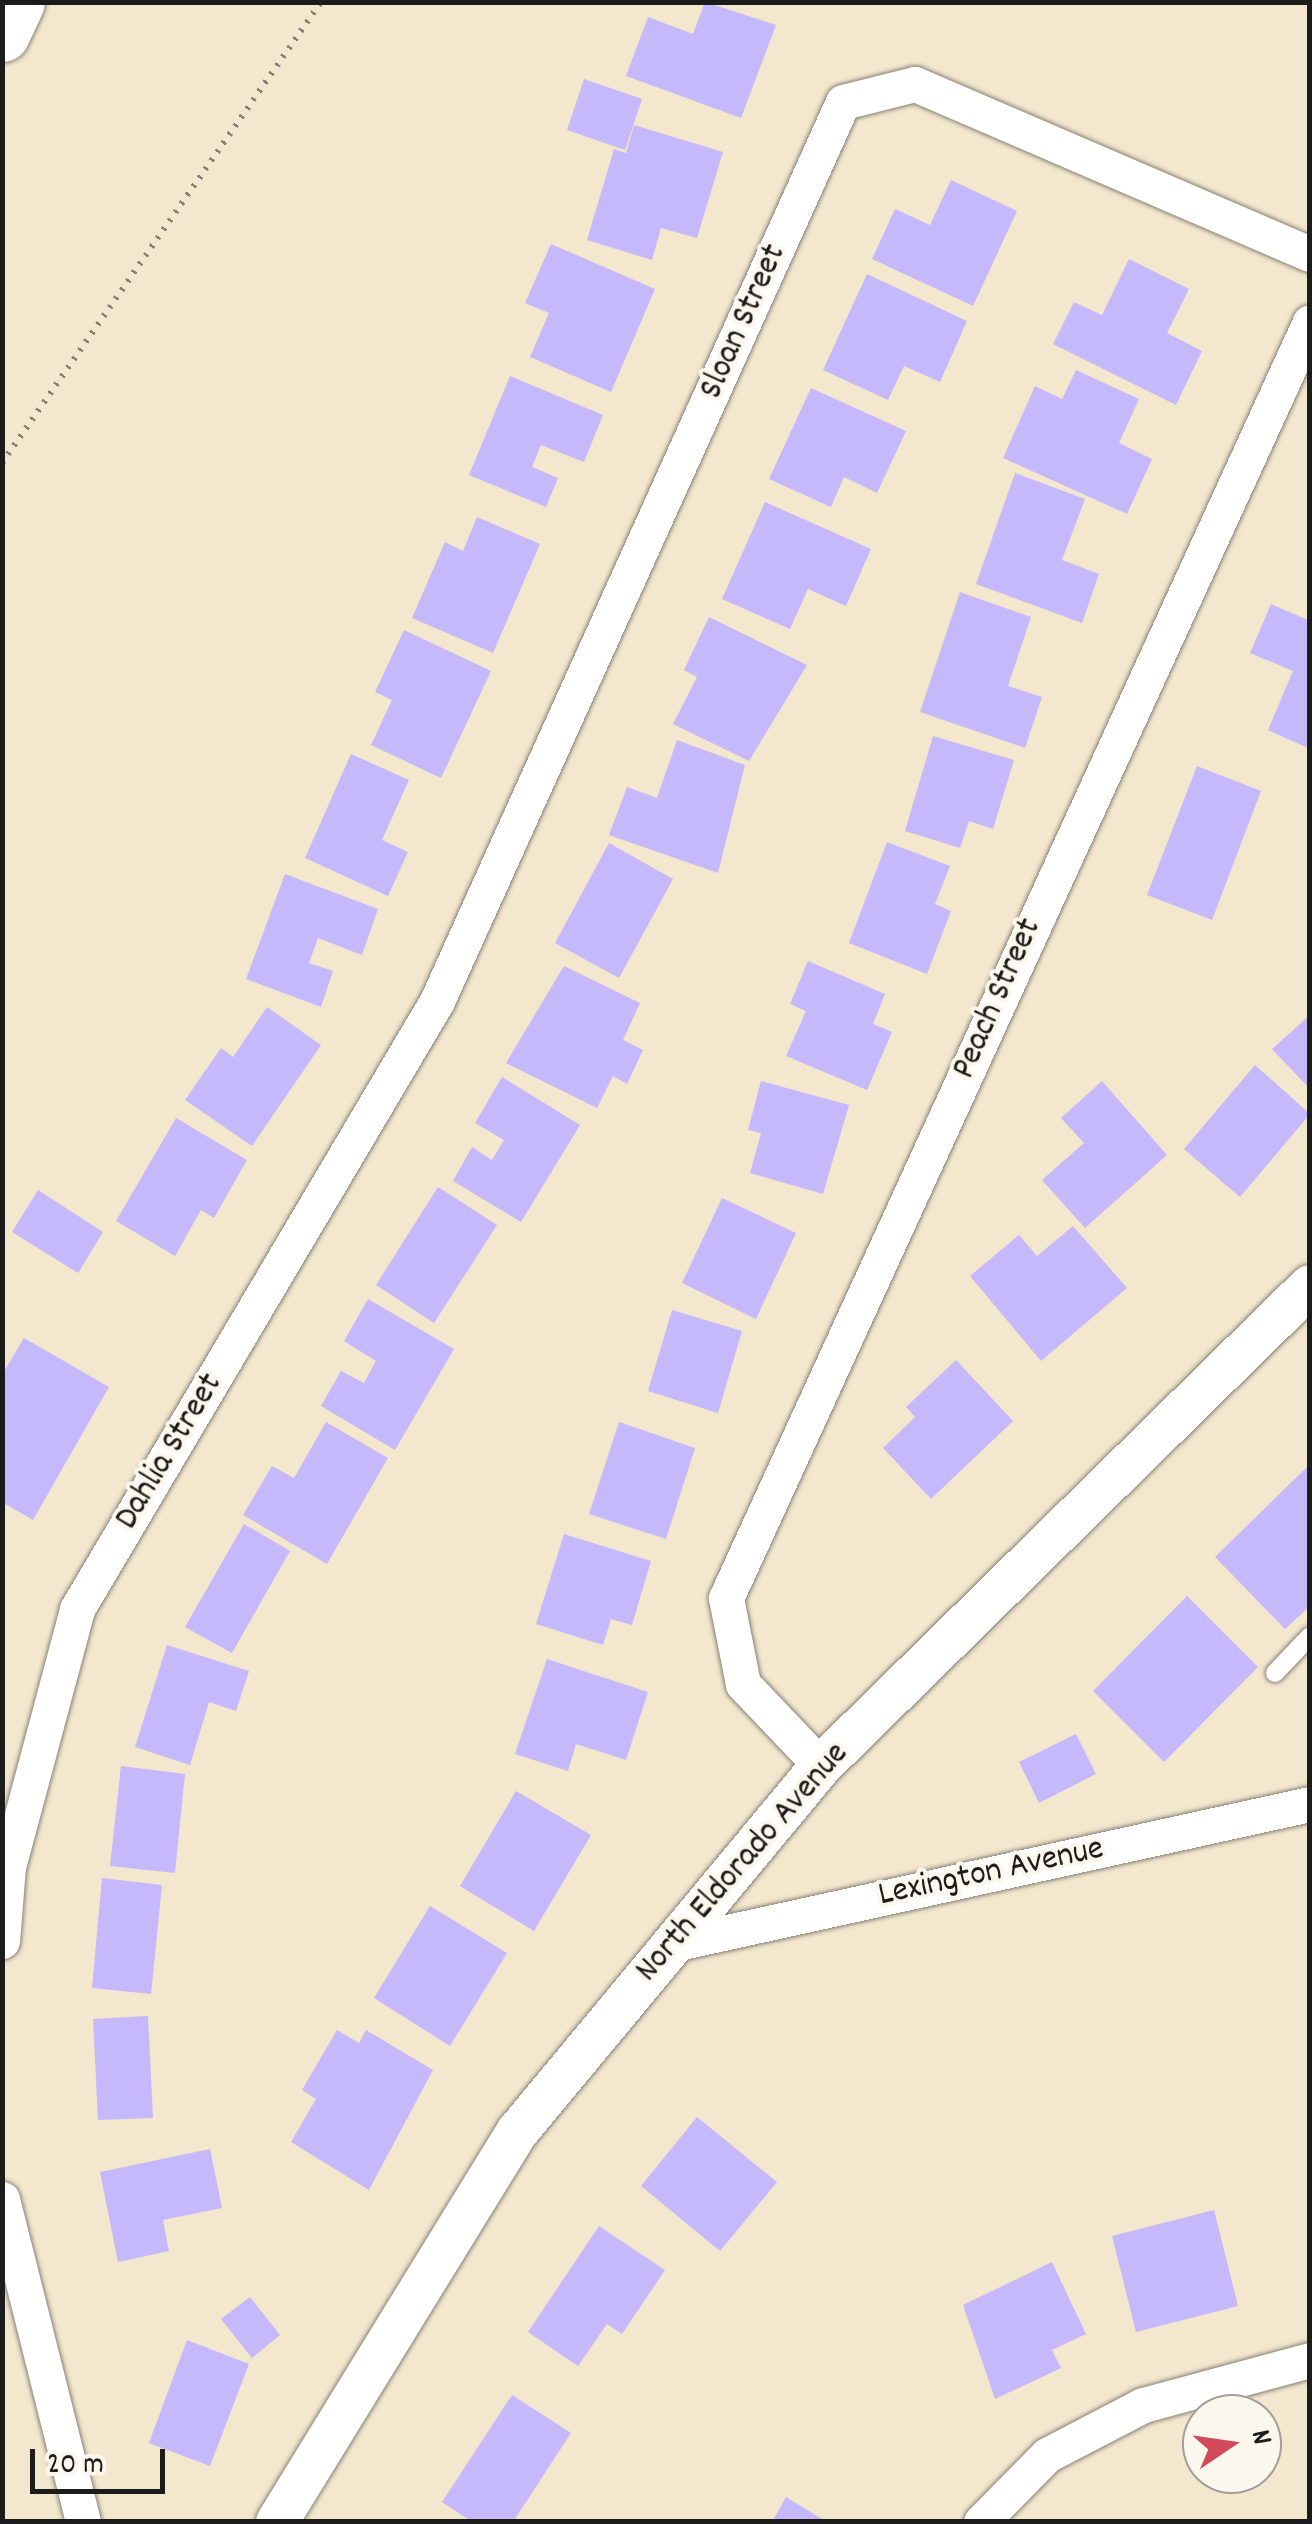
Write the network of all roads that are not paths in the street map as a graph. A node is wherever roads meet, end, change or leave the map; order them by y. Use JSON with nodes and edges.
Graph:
{"nodes":[{"id":1,"x":17,"y":2,"type":"edge"},
{"id":2,"x":2,"y":34,"type":"edge"},
{"id":3,"x":1310,"y":254,"type":"edge"},
{"id":4,"x":1310,"y":322,"type":"edge"},
{"id":5,"x":437,"y":1001,"type":"joint"},
{"id":6,"x":1310,"y":1286,"type":"edge"},
{"id":7,"x":1310,"y":1636,"type":"edge"},
{"id":8,"x":1276,"y":1673,"type":"dead end"},
{"id":9,"x":820,"y":1766,"type":"junction"},
{"id":10,"x":1310,"y":1804,"type":"edge"},
{"id":11,"x":2,"y":1941,"type":"edge"},
{"id":12,"x":673,"y":1944,"type":"junction"},
{"id":13,"x":2,"y":2198,"type":"edge"},
{"id":14,"x":1310,"y":2360,"type":"edge"},
{"id":15,"x":84,"y":2522,"type":"edge"},
{"id":16,"x":277,"y":2522,"type":"edge"},
{"id":17,"x":981,"y":2522,"type":"edge"}],
"edges":[{"from":1,"to":2,"type":"main road"},
{"from":3,"to":5,"type":"street","name":"Sloan Street"},
{"from":4,"to":9,"type":"street","name":"Peach Street"},
{"from":5,"to":11,"type":"street","name":"Dahlia Street"},
{"from":6,"to":9,"type":"street","name":"North Eldorado Avenue"},
{"from":7,"to":8,"type":"lane"},
{"from":9,"to":12,"type":"street","name":"North Eldorado Avenue"},
{"from":10,"to":12,"type":"street","name":"Lexington Avenue"},
{"from":12,"to":16,"type":"street","name":"North Eldorado Avenue"},
{"from":13,"to":15,"type":"street"},
{"from":14,"to":17,"type":"street"}]}
